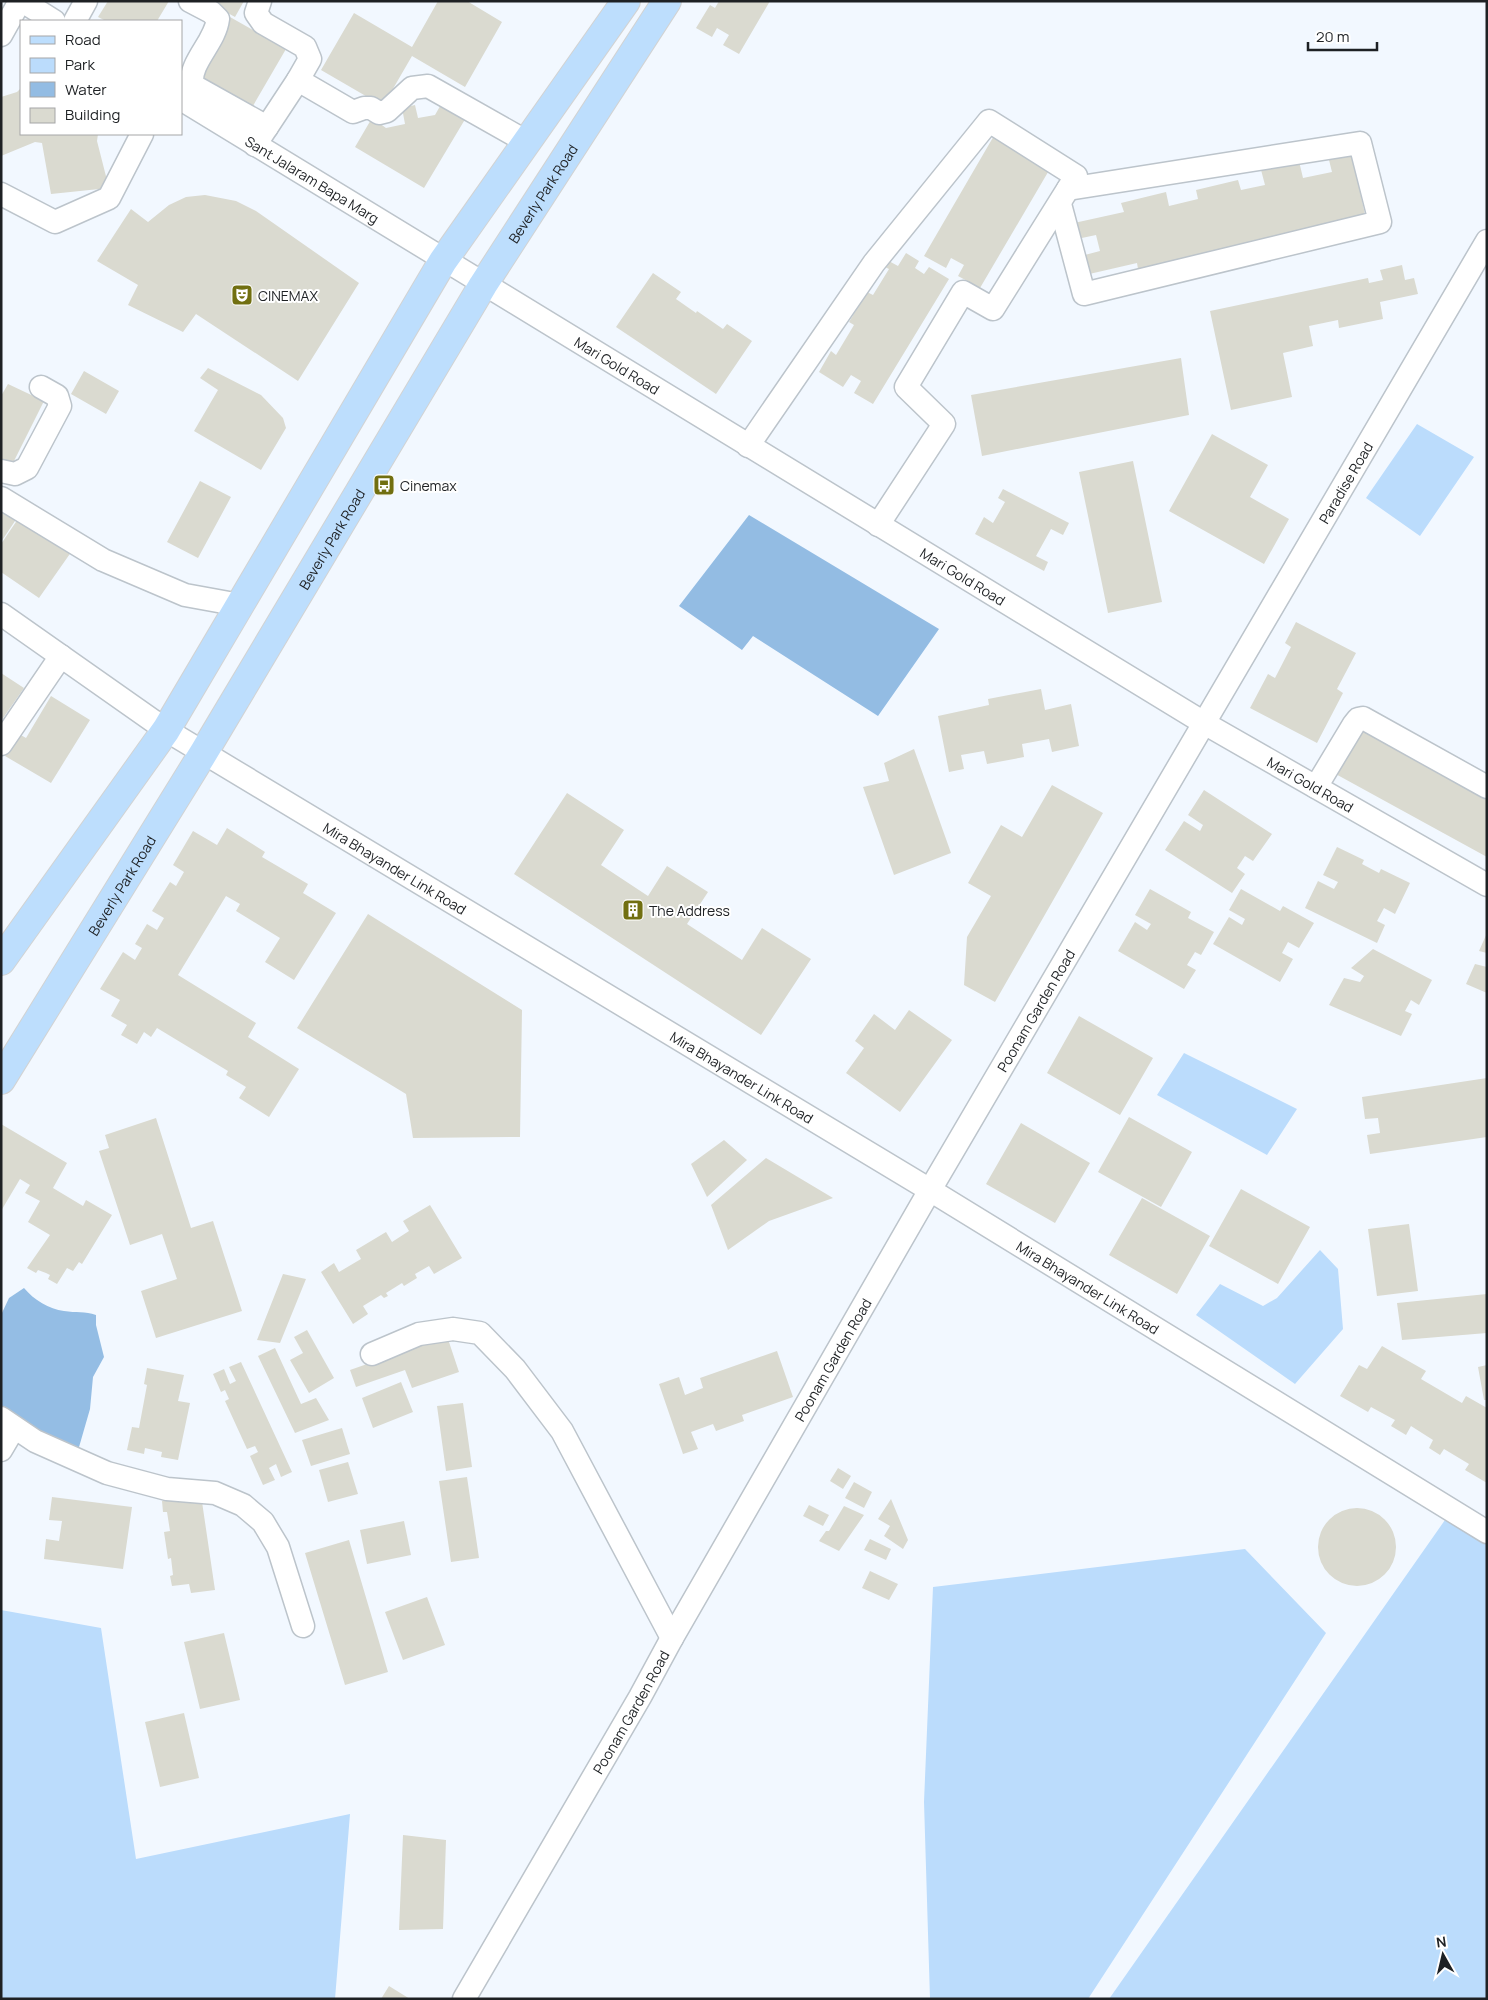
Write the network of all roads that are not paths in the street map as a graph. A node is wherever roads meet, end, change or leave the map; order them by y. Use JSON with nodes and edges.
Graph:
{"nodes":[{"id":1,"x":21,"y":1,"type":"edge"},
{"id":2,"x":86,"y":1,"type":"edge"},
{"id":3,"x":190,"y":1,"type":"edge"},
{"id":4,"x":260,"y":1,"type":"edge"},
{"id":5,"x":626,"y":1,"type":"edge"},
{"id":6,"x":667,"y":1,"type":"edge"},
{"id":7,"x":52,"y":20,"type":"edge"},
{"id":8,"x":76,"y":20,"type":"edge"},
{"id":9,"x":1,"y":35,"type":"edge"},
{"id":10,"x":298,"y":80,"type":"junction"},
{"id":11,"x":182,"y":99,"type":"edge"},
{"id":12,"x":141,"y":135,"type":"edge"},
{"id":13,"x":261,"y":136,"type":"junction"},
{"id":14,"x":527,"y":142,"type":"junction"},
{"id":15,"x":1,"y":194,"type":"edge"},
{"id":16,"x":1064,"y":196,"type":"junction"},
{"id":17,"x":1487,"y":241,"type":"edge"},
{"id":18,"x":443,"y":260,"type":"junction"},
{"id":19,"x":483,"y":284,"type":"junction"},
{"id":20,"x":41,"y":387,"type":"dead end"},
{"id":21,"x":748,"y":446,"type":"junction"},
{"id":22,"x":1,"y":471,"type":"edge"},
{"id":23,"x":1,"y":498,"type":"edge"},
{"id":24,"x":878,"y":525,"type":"junction"},
{"id":25,"x":240,"y":604,"type":"junction"},
{"id":26,"x":1,"y":614,"type":"edge"},
{"id":27,"x":61,"y":656,"type":"junction"},
{"id":28,"x":1204,"y":723,"type":"junction"},
{"id":29,"x":166,"y":730,"type":"junction"},
{"id":30,"x":1,"y":744,"type":"edge"},
{"id":31,"x":204,"y":752,"type":"junction"},
{"id":32,"x":1316,"y":787,"type":"junction"},
{"id":33,"x":1487,"y":787,"type":"edge"},
{"id":34,"x":1487,"y":884,"type":"edge"},
{"id":35,"x":1,"y":962,"type":"edge"},
{"id":36,"x":1,"y":1080,"type":"edge"},
{"id":37,"x":930,"y":1190,"type":"junction"},
{"id":38,"x":372,"y":1354,"type":"dead end"},
{"id":39,"x":8,"y":1423,"type":"edge"},
{"id":40,"x":1,"y":1450,"type":"edge"},
{"id":41,"x":1487,"y":1532,"type":"edge"},
{"id":42,"x":303,"y":1626,"type":"dead end"},
{"id":43,"x":672,"y":1638,"type":"junction"},
{"id":44,"x":464,"y":1999,"type":"edge"}],
"edges":[{"from":1,"to":7,"type":"street"},
{"from":1,"to":9,"type":"street"},
{"from":2,"to":8,"type":"street"},
{"from":3,"to":13,"type":"street"},
{"from":4,"to":10,"type":"street"},
{"from":5,"to":14,"type":"main road"},
{"from":6,"to":19,"type":"main road","name":"Beverly Park Road"},
{"from":10,"to":13,"type":"street"},
{"from":10,"to":14,"type":"street"},
{"from":11,"to":13,"type":"street","name":"Sant Jalaram Bapa Marg"},
{"from":12,"to":15,"type":"street"},
{"from":13,"to":18,"type":"street","name":"Sant Jalaram Bapa Marg"},
{"from":14,"to":18,"type":"main road"},
{"from":16,"to":16,"type":"street"},
{"from":16,"to":21,"type":"street"},
{"from":16,"to":24,"type":"street"},
{"from":17,"to":28,"type":"street","name":"Paradise Road"},
{"from":18,"to":19,"type":"street","name":"Mari Gold Road"},
{"from":18,"to":25,"type":"main road"},
{"from":19,"to":21,"type":"street","name":"Mari Gold Road"},
{"from":19,"to":31,"type":"main road","name":"Beverly Park Road"},
{"from":20,"to":22,"type":"street"},
{"from":21,"to":24,"type":"street","name":"Mari Gold Road"},
{"from":23,"to":25,"type":"street"},
{"from":24,"to":28,"type":"street","name":"Mari Gold Road"},
{"from":25,"to":29,"type":"main road"},
{"from":26,"to":27,"type":"street","name":"Mira Bhayander Link Road"},
{"from":27,"to":29,"type":"street","name":"Mira Bhayander Link Road"},
{"from":27,"to":30,"type":"street"},
{"from":28,"to":32,"type":"street","name":"Mari Gold Road"},
{"from":28,"to":37,"type":"street","name":"Poonam Garden Road"},
{"from":29,"to":31,"type":"street","name":"Mira Bhayander Link Road"},
{"from":29,"to":35,"type":"main road"},
{"from":31,"to":36,"type":"main road","name":"Beverly Park Road"},
{"from":31,"to":37,"type":"street","name":"Mira Bhayander Link Road"},
{"from":32,"to":33,"type":"street"},
{"from":32,"to":34,"type":"street","name":"Mari Gold Road"},
{"from":37,"to":41,"type":"street","name":"Mira Bhayander Link Road"},
{"from":37,"to":43,"type":"street","name":"Poonam Garden Road"},
{"from":38,"to":43,"type":"street"},
{"from":39,"to":40,"type":"street"},
{"from":39,"to":42,"type":"street"},
{"from":43,"to":44,"type":"street","name":"Poonam Garden Road"}]}
